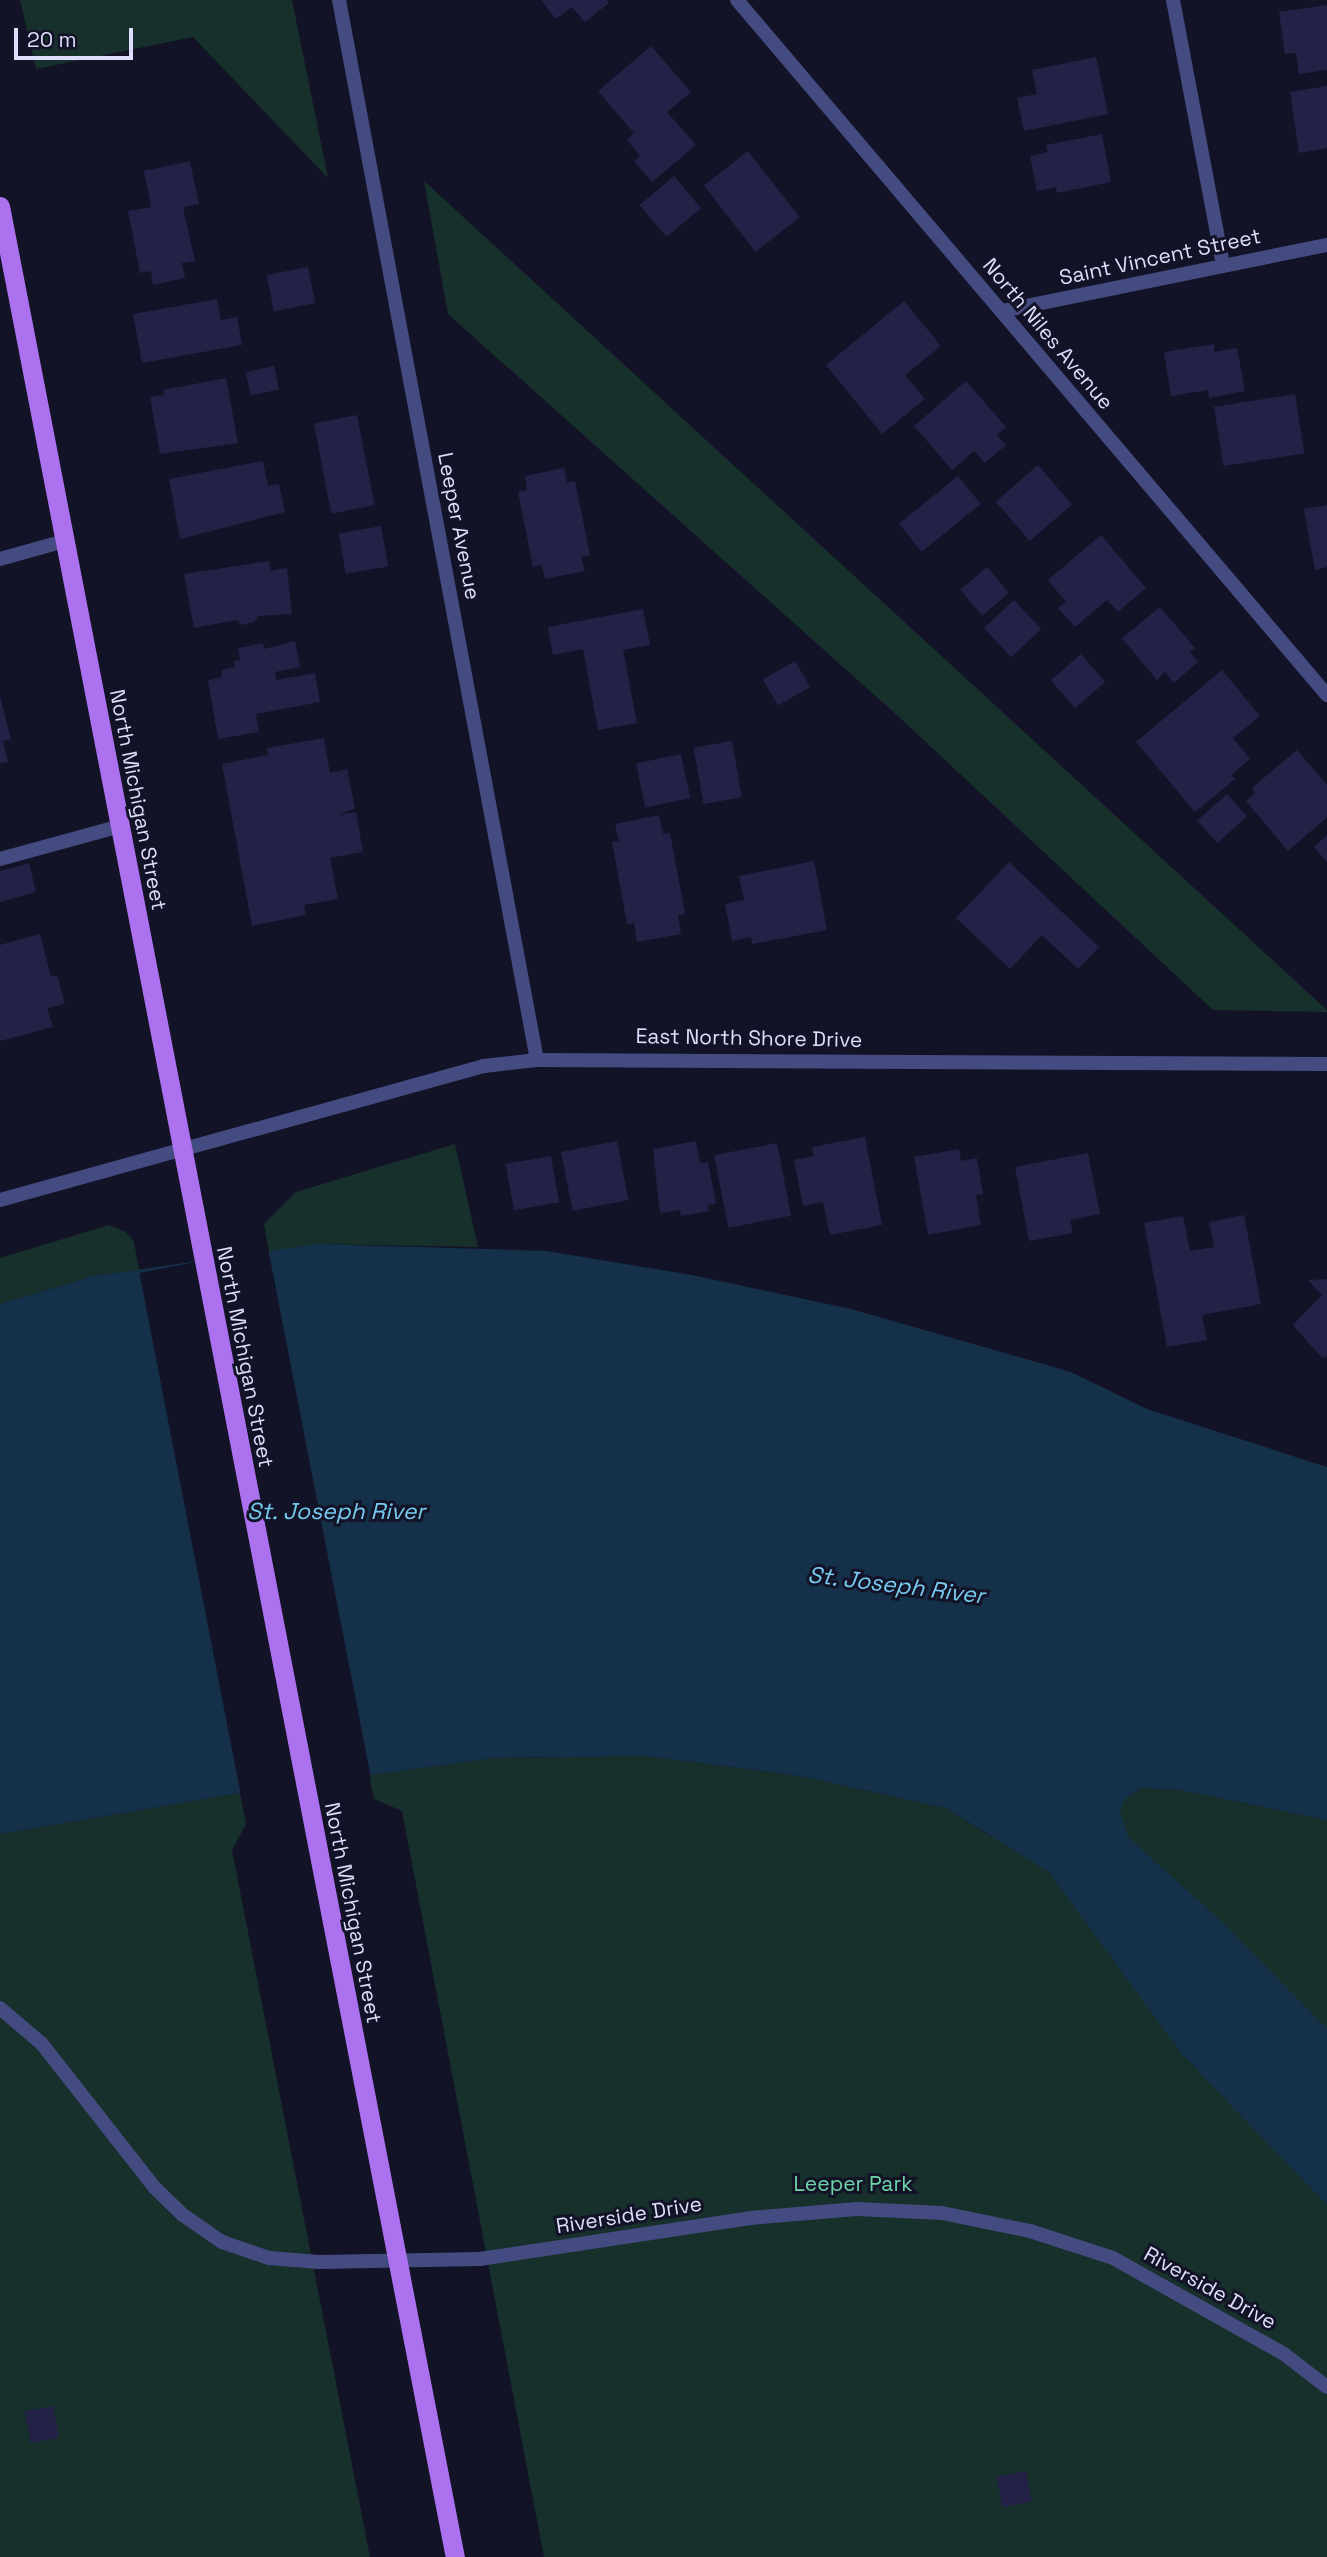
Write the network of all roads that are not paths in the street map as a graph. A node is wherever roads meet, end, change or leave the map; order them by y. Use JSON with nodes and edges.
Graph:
{"nodes":[{"id":1,"x":339,"y":0,"type":"edge"},
{"id":2,"x":737,"y":0,"type":"edge"},
{"id":3,"x":1173,"y":0,"type":"edge"},
{"id":4,"x":0,"y":206,"type":"edge"},
{"id":5,"x":1327,"y":245,"type":"edge"},
{"id":6,"x":1223,"y":265,"type":"junction"},
{"id":7,"x":6,"y":267,"type":"edge"},
{"id":8,"x":1002,"y":311,"type":"junction"},
{"id":9,"x":64,"y":541,"type":"junction"},
{"id":10,"x":0,"y":559,"type":"edge"},
{"id":11,"x":1327,"y":695,"type":"edge"},
{"id":12,"x":121,"y":826,"type":"junction"},
{"id":13,"x":0,"y":859,"type":"edge"},
{"id":14,"x":537,"y":1060,"type":"junction"},
{"id":15,"x":1327,"y":1064,"type":"edge"},
{"id":16,"x":181,"y":1147,"type":"junction"},
{"id":17,"x":0,"y":1200,"type":"edge"},
{"id":18,"x":0,"y":2008,"type":"edge"},
{"id":19,"x":398,"y":2261,"type":"junction"},
{"id":20,"x":1327,"y":2387,"type":"edge"},
{"id":21,"x":456,"y":2557,"type":"edge"}],
"edges":[{"from":1,"to":14,"type":"street","name":"Leeper Avenue"},
{"from":2,"to":8,"type":"street","name":"North Niles Avenue"},
{"from":3,"to":6,"type":"street"},
{"from":4,"to":7,"type":"main road","name":"North Michigan Street"},
{"from":5,"to":6,"type":"street","name":"Saint Vincent Street"},
{"from":6,"to":8,"type":"street","name":"Saint Vincent Street"},
{"from":7,"to":9,"type":"main road","name":"North Michigan Street"},
{"from":8,"to":11,"type":"street","name":"North Niles Avenue"},
{"from":9,"to":10,"type":"street"},
{"from":9,"to":12,"type":"main road","name":"North Michigan Street"},
{"from":12,"to":13,"type":"street"},
{"from":12,"to":16,"type":"main road","name":"North Michigan Street"},
{"from":14,"to":15,"type":"street","name":"East North Shore Drive"},
{"from":14,"to":16,"type":"street","name":"East North Shore Drive"},
{"from":16,"to":17,"type":"street","name":"East North Shore Drive"},
{"from":16,"to":19,"type":"main road","name":"North Michigan Street"},
{"from":18,"to":19,"type":"street","name":"Riverside Drive"},
{"from":19,"to":20,"type":"street","name":"Riverside Drive"},
{"from":19,"to":21,"type":"main road","name":"North Michigan Street"}]}
